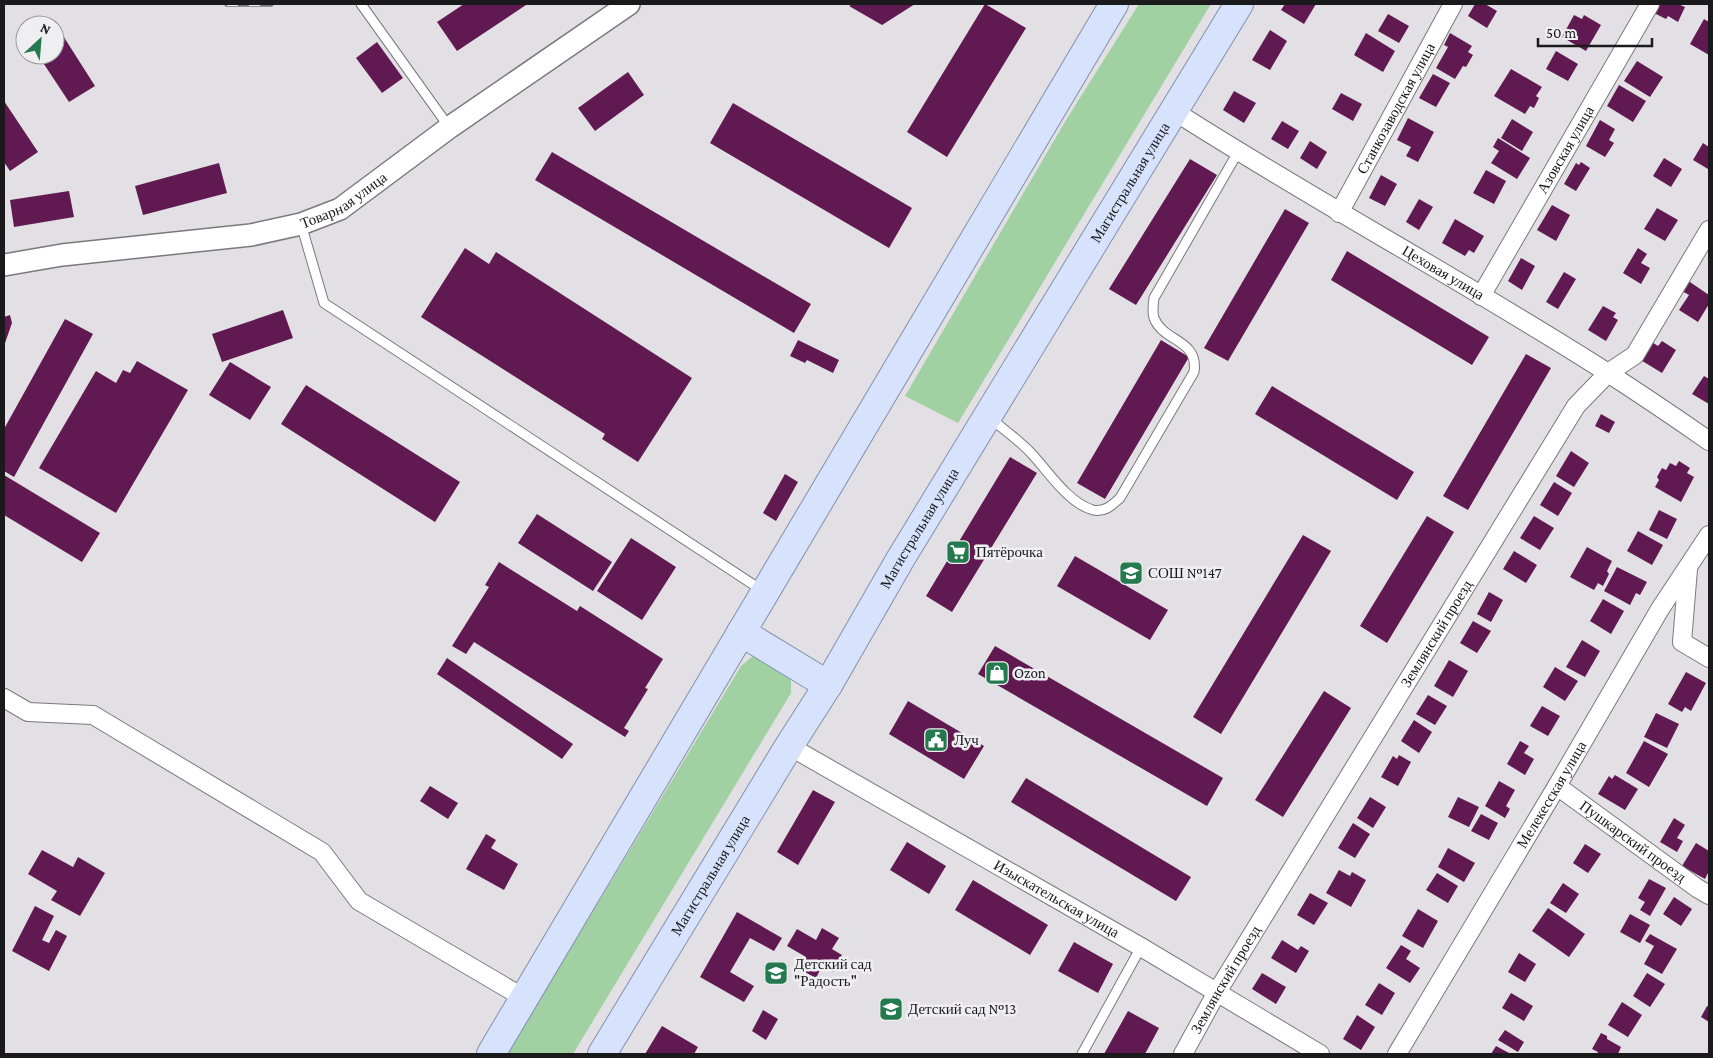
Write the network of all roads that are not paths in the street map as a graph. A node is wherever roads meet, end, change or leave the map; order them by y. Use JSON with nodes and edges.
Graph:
{"nodes":[{"id":1,"x":361,"y":4,"type":"edge"},
{"id":2,"x":629,"y":4,"type":"edge"},
{"id":3,"x":1114,"y":4,"type":"edge"},
{"id":4,"x":1239,"y":4,"type":"edge"},
{"id":5,"x":1453,"y":4,"type":"edge"},
{"id":6,"x":1650,"y":4,"type":"edge"},
{"id":7,"x":1174,"y":111,"type":"junction"},
{"id":8,"x":450,"y":127,"type":"junction"},
{"id":9,"x":1238,"y":152,"type":"junction"},
{"id":10,"x":1339,"y":213,"type":"junction"},
{"id":11,"x":302,"y":224,"type":"junction"},
{"id":12,"x":1709,"y":230,"type":"edge"},
{"id":13,"x":4,"y":265,"type":"edge"},
{"id":14,"x":1481,"y":296,"type":"junction"},
{"id":15,"x":1608,"y":373,"type":"junction"},
{"id":16,"x":988,"y":416,"type":"junction"},
{"id":17,"x":1709,"y":441,"type":"edge"},
{"id":18,"x":1709,"y":535,"type":"edge"},
{"id":19,"x":1688,"y":566,"type":"junction"},
{"id":20,"x":765,"y":593,"type":"junction"},
{"id":21,"x":741,"y":632,"type":"junction"},
{"id":22,"x":1709,"y":658,"type":"edge"},
{"id":23,"x":828,"y":685,"type":"junction"},
{"id":24,"x":4,"y":698,"type":"edge"},
{"id":25,"x":789,"y":746,"type":"junction"},
{"id":26,"x":1557,"y":786,"type":"junction"},
{"id":27,"x":1709,"y":894,"type":"edge"},
{"id":28,"x":1141,"y":947,"type":"junction"},
{"id":29,"x":1217,"y":992,"type":"junction"},
{"id":30,"x":524,"y":998,"type":"junction"},
{"id":31,"x":492,"y":1054,"type":"edge"},
{"id":32,"x":602,"y":1054,"type":"edge"},
{"id":33,"x":1082,"y":1054,"type":"edge"},
{"id":34,"x":1183,"y":1054,"type":"edge"},
{"id":35,"x":1320,"y":1054,"type":"edge"},
{"id":36,"x":1397,"y":1054,"type":"edge"}],
"edges":[{"from":1,"to":8,"type":"lane"},
{"from":2,"to":8,"type":"street","name":"Товарная улица"},
{"from":3,"to":20,"type":"main road"},
{"from":4,"to":7,"type":"main road","name":"Магистральная улица"},
{"from":5,"to":10,"type":"street","name":"Станкозаводская улица"},
{"from":6,"to":14,"type":"street","name":"Азовская улица"},
{"from":7,"to":9,"type":"street","name":"Цеховая улица"},
{"from":7,"to":16,"type":"main road","name":"Магистральная улица"},
{"from":8,"to":11,"type":"street","name":"Товарная улица"},
{"from":9,"to":10,"type":"street","name":"Цеховая улица"},
{"from":9,"to":16,"type":"lane"},
{"from":10,"to":14,"type":"street","name":"Цеховая улица"},
{"from":11,"to":13,"type":"street","name":"Товарная улица"},
{"from":11,"to":20,"type":"lane"},
{"from":12,"to":15,"type":"street","name":"Землянский проезд"},
{"from":14,"to":15,"type":"street","name":"Цеховая улица"},
{"from":15,"to":17,"type":"street","name":"Цеховая улица"},
{"from":15,"to":29,"type":"street","name":"Землянский проезд"},
{"from":16,"to":23,"type":"main road","name":"Магистральная улица"},
{"from":18,"to":19,"type":"street","name":"Мелекесская улица"},
{"from":19,"to":22,"type":"street"},
{"from":19,"to":26,"type":"street","name":"Мелекесская улица"},
{"from":20,"to":21,"type":"main road"},
{"from":21,"to":23,"type":"main road"},
{"from":21,"to":30,"type":"main road"},
{"from":23,"to":25,"type":"main road","name":"Магистральная улица"},
{"from":24,"to":30,"type":"street"},
{"from":25,"to":28,"type":"street","name":"Изыскательская улица"},
{"from":25,"to":32,"type":"main road","name":"Магистральная улица"},
{"from":26,"to":27,"type":"street","name":"Пушкарский проезд"},
{"from":26,"to":36,"type":"street","name":"Мелекесская улица"},
{"from":28,"to":29,"type":"street","name":"Изыскательская улица"},
{"from":28,"to":33,"type":"lane"},
{"from":29,"to":34,"type":"street","name":"Землянский проезд"},
{"from":29,"to":35,"type":"street","name":"Изыскательская улица"},
{"from":30,"to":31,"type":"main road"}]}
